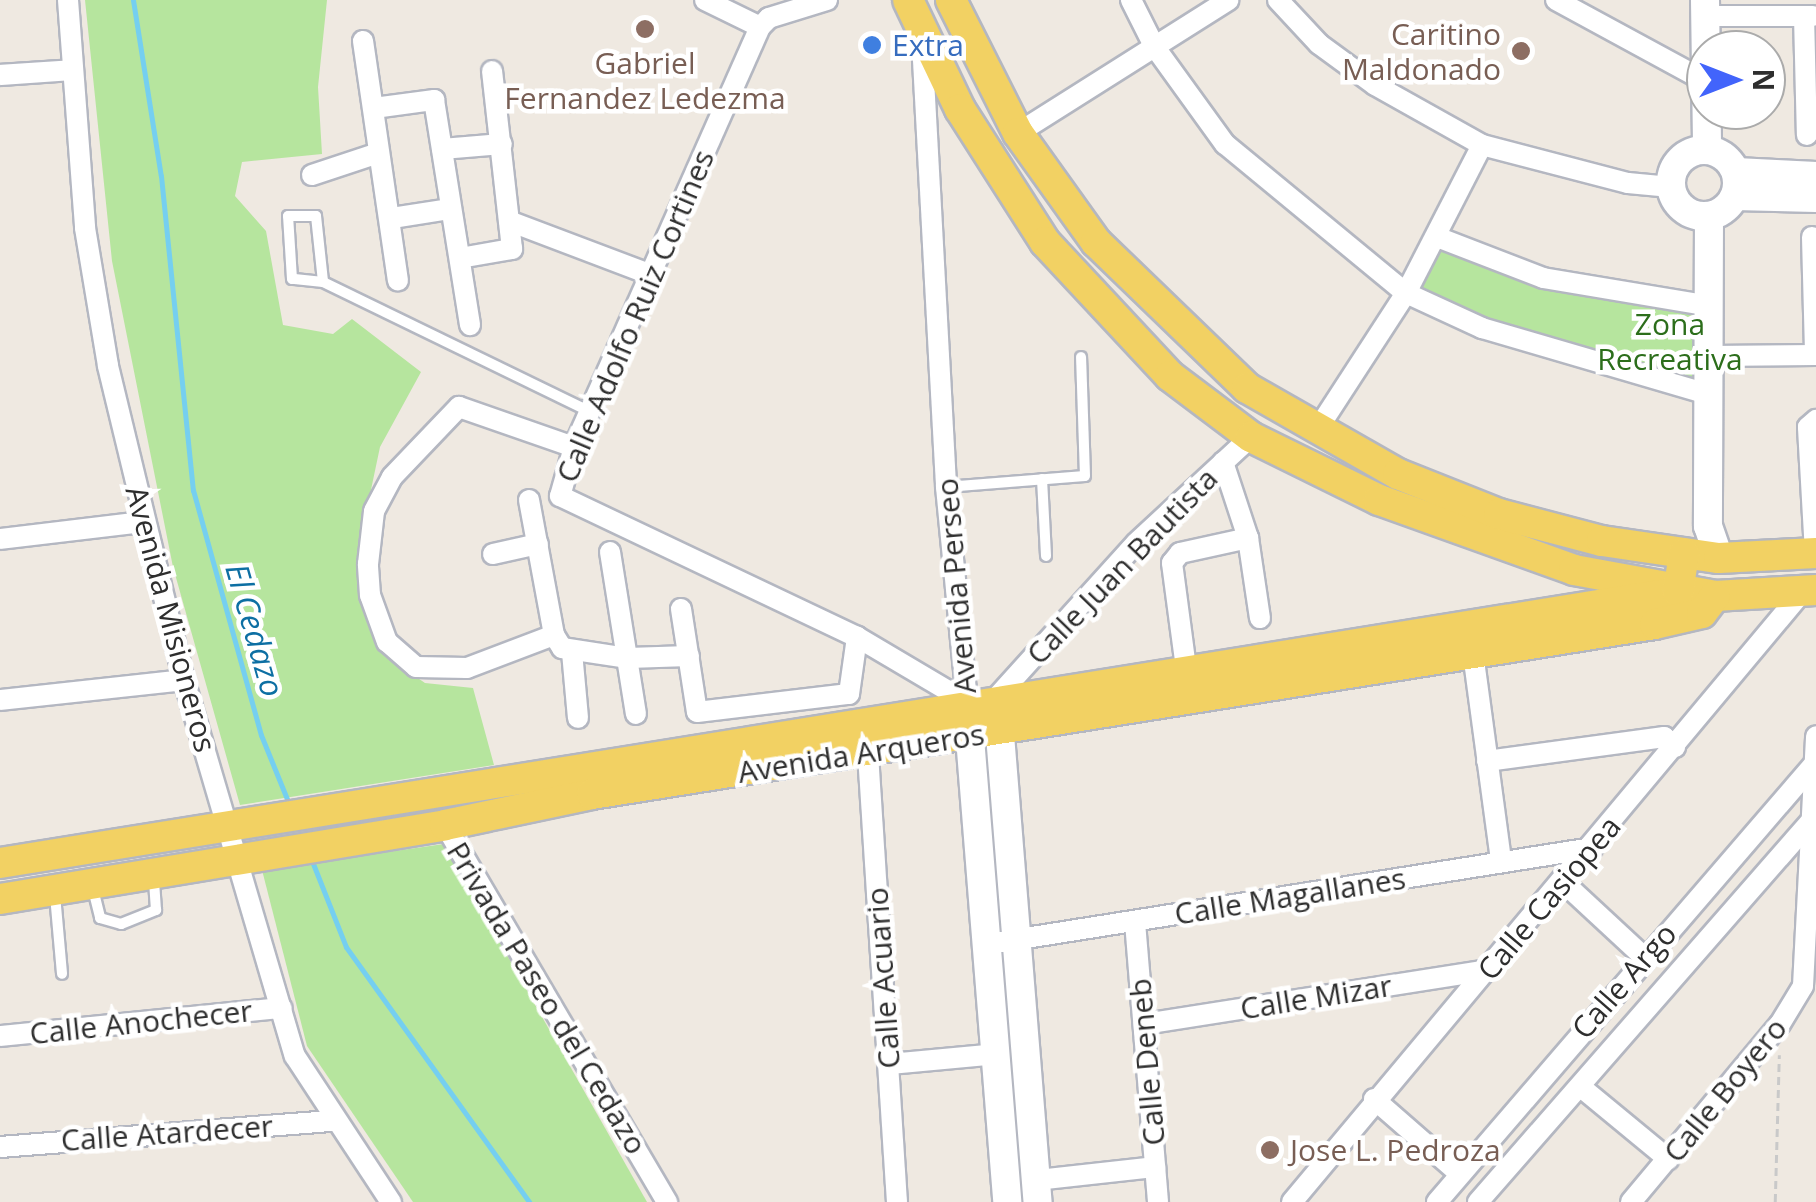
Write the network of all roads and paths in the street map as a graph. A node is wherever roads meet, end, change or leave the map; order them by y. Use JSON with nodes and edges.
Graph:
{"nodes":[{"id":1,"x":68,"y":0,"type":"edge"},
{"id":2,"x":705,"y":0,"type":"edge"},
{"id":3,"x":827,"y":0,"type":"edge"},
{"id":4,"x":908,"y":0,"type":"edge"},
{"id":5,"x":951,"y":0,"type":"edge"},
{"id":6,"x":1131,"y":0,"type":"edge"},
{"id":7,"x":1228,"y":0,"type":"edge"},
{"id":8,"x":1278,"y":0,"type":"edge"},
{"id":9,"x":1556,"y":0,"type":"edge"},
{"id":10,"x":1705,"y":8,"type":"edge"},
{"id":11,"x":1810,"y":16,"type":"edge"},
{"id":12,"x":760,"y":27,"type":"junction"},
{"id":13,"x":921,"y":30,"type":"junction"},
{"id":14,"x":363,"y":41,"type":"dead end"},
{"id":15,"x":1154,"y":46,"type":"junction"},
{"id":16,"x":73,"y":70,"type":"junction"},
{"id":17,"x":1686,"y":70,"type":"edge"},
{"id":18,"x":492,"y":71,"type":"dead end"},
{"id":19,"x":0,"y":75,"type":"edge"},
{"id":20,"x":374,"y":108,"type":"junction"},
{"id":21,"x":1706,"y":130,"type":"edge"},
{"id":22,"x":1018,"y":132,"type":"junction"},
{"id":23,"x":1807,"y":134,"type":"dead end"},
{"id":24,"x":502,"y":144,"type":"junction"},
{"id":25,"x":1482,"y":145,"type":"junction"},
{"id":26,"x":442,"y":149,"type":"junction"},
{"id":27,"x":1706,"y":149,"type":"junction"},
{"id":28,"x":378,"y":153,"type":"junction"},
{"id":29,"x":312,"y":176,"type":"dead end"},
{"id":30,"x":1816,"y":176,"type":"edge"},
{"id":31,"x":1736,"y":184,"type":"junction"},
{"id":32,"x":1671,"y":187,"type":"junction"},
{"id":33,"x":1816,"y":198,"type":"edge"},
{"id":34,"x":450,"y":209,"type":"junction"},
{"id":35,"x":1709,"y":216,"type":"junction"},
{"id":36,"x":392,"y":218,"type":"junction"},
{"id":37,"x":509,"y":220,"type":"junction"},
{"id":38,"x":1437,"y":237,"type":"junction"},
{"id":39,"x":1812,"y":237,"type":"dead end"},
{"id":40,"x":460,"y":258,"type":"junction"},
{"id":41,"x":649,"y":274,"type":"junction"},
{"id":42,"x":398,"y":280,"type":"dead end"},
{"id":43,"x":323,"y":282,"type":"junction"},
{"id":44,"x":1406,"y":293,"type":"junction"},
{"id":45,"x":1710,"y":306,"type":"junction"},
{"id":46,"x":470,"y":325,"type":"dead end"},
{"id":47,"x":1711,"y":356,"type":"junction"},
{"id":48,"x":1816,"y":356,"type":"edge"},
{"id":49,"x":1081,"y":357,"type":"dead end"},
{"id":50,"x":1711,"y":395,"type":"junction"},
{"id":51,"x":590,"y":411,"type":"junction"},
{"id":52,"x":1816,"y":420,"type":"edge"},
{"id":53,"x":1317,"y":430,"type":"junction"},
{"id":54,"x":1251,"y":437,"type":"junction"},
{"id":55,"x":574,"y":447,"type":"junction"},
{"id":56,"x":1222,"y":462,"type":"junction"},
{"id":57,"x":1042,"y":479,"type":"junction"},
{"id":58,"x":946,"y":487,"type":"junction"},
{"id":59,"x":529,"y":500,"type":"dead end"},
{"id":60,"x":143,"y":522,"type":"junction"},
{"id":61,"x":1708,"y":526,"type":"junction"},
{"id":62,"x":1248,"y":538,"type":"junction"},
{"id":63,"x":0,"y":539,"type":"edge"},
{"id":64,"x":538,"y":544,"type":"junction"},
{"id":65,"x":610,"y":552,"type":"dead end"},
{"id":66,"x":1684,"y":553,"type":"junction"},
{"id":67,"x":1816,"y":553,"type":"edge"},
{"id":68,"x":493,"y":554,"type":"dead end"},
{"id":69,"x":1046,"y":556,"type":"dead end"},
{"id":70,"x":1719,"y":558,"type":"junction"},
{"id":71,"x":1809,"y":591,"type":"edge"},
{"id":72,"x":1678,"y":592,"type":"junction"},
{"id":73,"x":1715,"y":596,"type":"junction"},
{"id":74,"x":681,"y":609,"type":"dead end"},
{"id":75,"x":1260,"y":618,"type":"dead end"},
{"id":76,"x":554,"y":635,"type":"junction"},
{"id":77,"x":857,"y":637,"type":"junction"},
{"id":78,"x":572,"y":652,"type":"junction"},
{"id":79,"x":1473,"y":652,"type":"junction"},
{"id":80,"x":688,"y":656,"type":"junction"},
{"id":81,"x":628,"y":658,"type":"junction"},
{"id":82,"x":1186,"y":668,"type":"junction"},
{"id":83,"x":184,"y":680,"type":"junction"},
{"id":84,"x":0,"y":700,"type":"edge"},
{"id":85,"x":982,"y":700,"type":"junction"},
{"id":86,"x":636,"y":714,"type":"dead end"},
{"id":87,"x":578,"y":718,"type":"dead end"},
{"id":88,"x":985,"y":733,"type":"junction"},
{"id":89,"x":1816,"y":736,"type":"edge"},
{"id":90,"x":1675,"y":748,"type":"junction"},
{"id":91,"x":868,"y":754,"type":"junction"},
{"id":92,"x":1487,"y":761,"type":"junction"},
{"id":93,"x":1815,"y":763,"type":"edge"},
{"id":94,"x":1811,"y":821,"type":"junction"},
{"id":95,"x":235,"y":823,"type":"junction"},
{"id":96,"x":445,"y":825,"type":"junction"},
{"id":97,"x":1592,"y":848,"type":"junction"},
{"id":98,"x":244,"y":856,"type":"junction"},
{"id":99,"x":1501,"y":861,"type":"junction"},
{"id":100,"x":0,"y":863,"type":"edge"},
{"id":101,"x":153,"y":872,"type":"junction"},
{"id":102,"x":91,"y":883,"type":"junction"},
{"id":103,"x":1564,"y":883,"type":"junction"},
{"id":104,"x":54,"y":890,"type":"junction"},
{"id":105,"x":0,"y":899,"type":"edge"},
{"id":106,"x":1135,"y":922,"type":"junction"},
{"id":107,"x":1020,"y":938,"type":"junction"},
{"id":108,"x":988,"y":944,"type":"junction"},
{"id":109,"x":1644,"y":957,"type":"junction"},
{"id":110,"x":1489,"y":970,"type":"junction"},
{"id":111,"x":62,"y":974,"type":"dead end"},
{"id":112,"x":282,"y":1008,"type":"junction"},
{"id":113,"x":1144,"y":1024,"type":"junction"},
{"id":114,"x":1780,"y":1024,"type":"junction"},
{"id":115,"x":0,"y":1036,"type":"edge"},
{"id":116,"x":996,"y":1054,"type":"junction"},
{"id":117,"x":889,"y":1064,"type":"junction"},
{"id":118,"x":1582,"y":1088,"type":"junction"},
{"id":119,"x":1374,"y":1099,"type":"junction"},
{"id":120,"x":334,"y":1121,"type":"junction"},
{"id":121,"x":0,"y":1147,"type":"edge"},
{"id":122,"x":1668,"y":1160,"type":"junction"},
{"id":123,"x":1155,"y":1167,"type":"junction"},
{"id":124,"x":1460,"y":1174,"type":"junction"},
{"id":125,"x":1037,"y":1191,"type":"edge"},
{"id":126,"x":391,"y":1202,"type":"edge"},
{"id":127,"x":667,"y":1202,"type":"edge"},
{"id":128,"x":897,"y":1202,"type":"edge"},
{"id":129,"x":1007,"y":1202,"type":"edge"},
{"id":130,"x":1158,"y":1202,"type":"edge"},
{"id":131,"x":1292,"y":1202,"type":"edge"},
{"id":132,"x":1436,"y":1202,"type":"edge"},
{"id":133,"x":1478,"y":1202,"type":"edge"},
{"id":134,"x":1631,"y":1202,"type":"edge"},
{"id":135,"x":1775,"y":1202,"type":"edge"}],
"edges":[{"from":1,"to":16,"type":"street","name":"Avenida Misioneros"},
{"from":2,"to":12,"type":"street"},
{"from":3,"to":12,"type":"street"},
{"from":4,"to":13,"type":"main road"},
{"from":5,"to":22,"type":"main road"},
{"from":6,"to":15,"type":"street"},
{"from":7,"to":15,"type":"street"},
{"from":8,"to":25,"type":"street"},
{"from":9,"to":17,"type":"street"},
{"from":10,"to":11,"type":"street"},
{"from":11,"to":23,"type":"street"},
{"from":12,"to":41,"type":"street","name":"Calle Adolfo Ruiz Cortines"},
{"from":13,"to":54,"type":"main road"},
{"from":13,"to":58,"type":"street","name":"Avenida Perseo"},
{"from":14,"to":20,"type":"street"},
{"from":15,"to":22,"type":"street"},
{"from":15,"to":44,"type":"street"},
{"from":16,"to":19,"type":"street"},
{"from":16,"to":60,"type":"street","name":"Avenida Misioneros"},
{"from":18,"to":24,"type":"street"},
{"from":20,"to":26,"type":"street"},
{"from":20,"to":28,"type":"street"},
{"from":21,"to":27,"type":"main road"},
{"from":22,"to":53,"type":"main road"},
{"from":24,"to":26,"type":"street"},
{"from":24,"to":37,"type":"street"},
{"from":25,"to":32,"type":"street"},
{"from":25,"to":38,"type":"street"},
{"from":26,"to":34,"type":"street"},
{"from":27,"to":31,"type":"main road"},
{"from":27,"to":32,"type":"main road"},
{"from":28,"to":29,"type":"street"},
{"from":28,"to":36,"type":"street"},
{"from":30,"to":31,"type":"main road"},
{"from":31,"to":33,"type":"main road"},
{"from":31,"to":35,"type":"main road"},
{"from":32,"to":35,"type":"main road"},
{"from":34,"to":36,"type":"street"},
{"from":34,"to":40,"type":"street"},
{"from":35,"to":45,"type":"main road"},
{"from":36,"to":42,"type":"street"},
{"from":37,"to":40,"type":"street"},
{"from":37,"to":41,"type":"street"},
{"from":38,"to":44,"type":"street"},
{"from":38,"to":45,"type":"street"},
{"from":39,"to":48,"type":"street"},
{"from":40,"to":46,"type":"street"},
{"from":41,"to":51,"type":"street","name":"Calle Adolfo Ruiz Cortines"},
{"from":43,"to":43,"type":"lane"},
{"from":43,"to":51,"type":"lane"},
{"from":44,"to":50,"type":"street"},
{"from":44,"to":53,"type":"street"},
{"from":45,"to":47,"type":"main road"},
{"from":47,"to":48,"type":"street"},
{"from":47,"to":50,"type":"main road"},
{"from":49,"to":57,"type":"lane"},
{"from":50,"to":61,"type":"main road"},
{"from":51,"to":55,"type":"street","name":"Calle Adolfo Ruiz Cortines"},
{"from":52,"to":67,"type":"street"},
{"from":53,"to":66,"type":"main road"},
{"from":54,"to":56,"type":"street","name":"Calle Juan Bautista"},
{"from":54,"to":72,"type":"main road"},
{"from":55,"to":76,"type":"street"},
{"from":55,"to":77,"type":"street","name":"Calle Adolfo Ruiz Cortines"},
{"from":56,"to":62,"type":"street"},
{"from":56,"to":85,"type":"street","name":"Calle Juan Bautista"},
{"from":57,"to":58,"type":"lane"},
{"from":57,"to":69,"type":"lane"},
{"from":58,"to":85,"type":"street","name":"Avenida Perseo"},
{"from":59,"to":64,"type":"street"},
{"from":60,"to":63,"type":"street"},
{"from":60,"to":83,"type":"street","name":"Avenida Misioneros"},
{"from":61,"to":66,"type":"main road"},
{"from":61,"to":70,"type":"main road"},
{"from":62,"to":75,"type":"street"},
{"from":62,"to":82,"type":"street"},
{"from":64,"to":68,"type":"street"},
{"from":64,"to":76,"type":"street"},
{"from":65,"to":81,"type":"street"},
{"from":66,"to":70,"type":"main road"},
{"from":66,"to":72,"type":"main road"},
{"from":67,"to":70,"type":"main road"},
{"from":70,"to":73,"type":"main road"},
{"from":71,"to":73,"type":"main road"},
{"from":71,"to":90,"type":"street","name":"Calle Casiopea"},
{"from":72,"to":73,"type":"main road"},
{"from":72,"to":82,"type":"main road","name":"Avenida Arqueros"},
{"from":73,"to":79,"type":"main road","name":"Avenida Arqueros"},
{"from":74,"to":80,"type":"street"},
{"from":76,"to":78,"type":"street"},
{"from":77,"to":80,"type":"street"},
{"from":77,"to":85,"type":"street"},
{"from":78,"to":81,"type":"street"},
{"from":78,"to":87,"type":"street"},
{"from":79,"to":88,"type":"main road","name":"Avenida Arqueros"},
{"from":79,"to":92,"type":"street"},
{"from":80,"to":81,"type":"street"},
{"from":81,"to":86,"type":"street"},
{"from":82,"to":85,"type":"main road","name":"Avenida Arqueros"},
{"from":83,"to":84,"type":"street"},
{"from":83,"to":95,"type":"street","name":"Avenida Misioneros"},
{"from":85,"to":88,"type":"main road","name":"Avenida Perseo"},
{"from":85,"to":95,"type":"main road","name":"Avenida Arqueros"},
{"from":88,"to":91,"type":"main road","name":"Avenida Arqueros"},
{"from":88,"to":107,"type":"main road","name":"Avenida Perseo"},
{"from":88,"to":108,"type":"main road","name":"Avenida Perseo"},
{"from":89,"to":93,"type":"street"},
{"from":90,"to":92,"type":"street"},
{"from":90,"to":97,"type":"street","name":"Calle Casiopea"},
{"from":91,"to":96,"type":"main road","name":"Avenida Arqueros"},
{"from":91,"to":117,"type":"street","name":"Calle Acuario"},
{"from":92,"to":99,"type":"street"},
{"from":93,"to":94,"type":"street"},
{"from":93,"to":109,"type":"street","name":"Calle Argo"},
{"from":94,"to":114,"type":"street","name":"Calle Boyero"},
{"from":94,"to":118,"type":"street","name":"Calle Argo"},
{"from":95,"to":98,"type":"street","name":"Avenida Misioneros"},
{"from":95,"to":100,"type":"main road","name":"Avenida Arqueros"},
{"from":96,"to":98,"type":"main road","name":"Avenida Arqueros"},
{"from":96,"to":127,"type":"street","name":"Privada Paseo del Cedazo"},
{"from":97,"to":99,"type":"street","name":"Calle Magallanes"},
{"from":97,"to":103,"type":"street","name":"Calle Casiopea"},
{"from":98,"to":101,"type":"main road","name":"Avenida Arqueros"},
{"from":98,"to":112,"type":"street","name":"Avenida Misioneros"},
{"from":99,"to":106,"type":"street","name":"Calle Magallanes"},
{"from":101,"to":102,"type":"main road","name":"Avenida Arqueros"},
{"from":101,"to":102,"type":"lane"},
{"from":102,"to":104,"type":"main road","name":"Avenida Arqueros"},
{"from":103,"to":109,"type":"street"},
{"from":103,"to":110,"type":"street","name":"Calle Casiopea"},
{"from":104,"to":105,"type":"main road","name":"Avenida Arqueros"},
{"from":104,"to":111,"type":"lane"},
{"from":106,"to":107,"type":"street","name":"Calle Magallanes"},
{"from":106,"to":113,"type":"street","name":"Calle Deneb"},
{"from":107,"to":108,"type":"street","name":"Calle Magallanes"},
{"from":107,"to":125,"type":"main road","name":"Avenida Perseo"},
{"from":108,"to":116,"type":"main road","name":"Avenida Perseo"},
{"from":109,"to":124,"type":"street","name":"Calle Argo"},
{"from":110,"to":113,"type":"street","name":"Calle Mizar"},
{"from":110,"to":119,"type":"street","name":"Calle Casiopea"},
{"from":112,"to":115,"type":"street","name":"Calle Anochecer"},
{"from":112,"to":120,"type":"street","name":"Avenida Misioneros"},
{"from":113,"to":123,"type":"street","name":"Calle Deneb"},
{"from":114,"to":122,"type":"street","name":"Calle Boyero"},
{"from":114,"to":135,"type":"path"},
{"from":116,"to":117,"type":"street"},
{"from":116,"to":129,"type":"main road","name":"Avenida Perseo"},
{"from":117,"to":128,"type":"street","name":"Calle Acuario"},
{"from":118,"to":122,"type":"street"},
{"from":118,"to":133,"type":"street","name":"Calle Argo"},
{"from":119,"to":124,"type":"street"},
{"from":119,"to":131,"type":"street","name":"Calle Casiopea"},
{"from":120,"to":121,"type":"street","name":"Calle Atardecer"},
{"from":120,"to":126,"type":"street","name":"Avenida Misioneros"},
{"from":122,"to":134,"type":"street","name":"Calle Boyero"},
{"from":123,"to":125,"type":"street"},
{"from":123,"to":130,"type":"street","name":"Calle Deneb"},
{"from":124,"to":132,"type":"street","name":"Calle Argo"}]}
